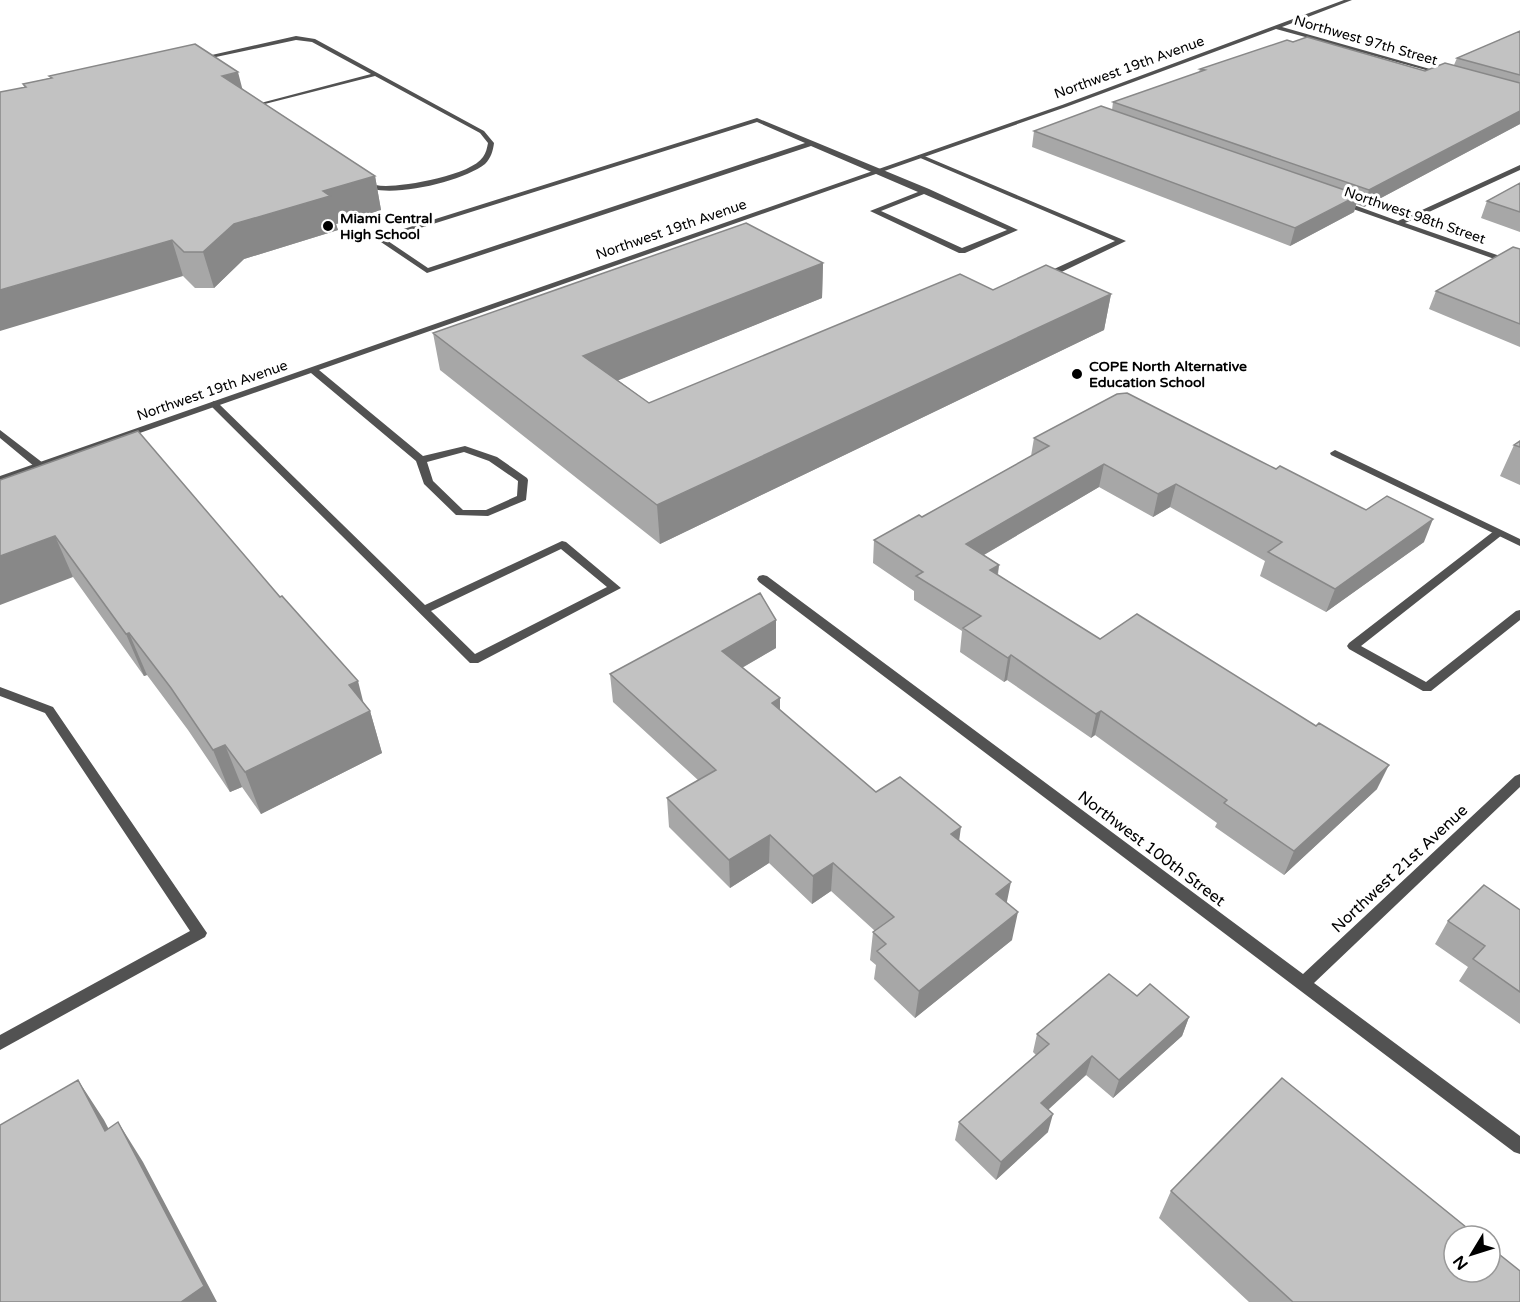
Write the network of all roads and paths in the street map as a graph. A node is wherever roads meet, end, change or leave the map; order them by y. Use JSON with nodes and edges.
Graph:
{"nodes":[{"id":1,"x":1349,"y":0,"type":"edge"},
{"id":2,"x":1275,"y":27,"type":"junction"},
{"id":3,"x":183,"y":62,"type":"edge"},
{"id":4,"x":377,"y":74,"type":"junction"},
{"id":5,"x":1453,"y":77,"type":"edge"},
{"id":6,"x":1064,"y":106,"type":"junction"},
{"id":7,"x":1075,"y":110,"type":"dead end"},
{"id":8,"x":254,"y":115,"type":"edge"},
{"id":9,"x":810,"y":144,"type":"junction"},
{"id":10,"x":920,"y":156,"type":"junction"},
{"id":11,"x":1520,"y":167,"type":"edge"},
{"id":12,"x":879,"y":170,"type":"junction"},
{"id":13,"x":358,"y":181,"type":"edge"},
{"id":14,"x":926,"y":191,"type":"junction"},
{"id":15,"x":1332,"y":200,"type":"edge"},
{"id":16,"x":1399,"y":223,"type":"junction"},
{"id":17,"x":1520,"y":266,"type":"edge"},
{"id":18,"x":1037,"y":280,"type":"edge"},
{"id":19,"x":312,"y":369,"type":"junction"},
{"id":20,"x":214,"y":404,"type":"junction"},
{"id":21,"x":0,"y":433,"type":"edge"},
{"id":22,"x":1335,"y":453,"type":"dead end"},
{"id":23,"x":421,"y":459,"type":"junction"},
{"id":24,"x":39,"y":465,"type":"junction"},
{"id":25,"x":0,"y":479,"type":"edge"},
{"id":26,"x":1498,"y":533,"type":"junction"},
{"id":27,"x":1520,"y":543,"type":"edge"},
{"id":28,"x":763,"y":579,"type":"dead end"},
{"id":29,"x":423,"y":610,"type":"junction"},
{"id":30,"x":1520,"y":614,"type":"edge"},
{"id":31,"x":0,"y":691,"type":"edge"},
{"id":32,"x":1520,"y":779,"type":"edge"},
{"id":33,"x":1303,"y":984,"type":"junction"},
{"id":34,"x":0,"y":1043,"type":"edge"},
{"id":35,"x":1520,"y":1146,"type":"edge"}],
"edges":[{"from":1,"to":2,"type":"street","name":"Northwest 19th Avenue"},
{"from":2,"to":5,"type":"street","name":"Northwest 97th Street"},
{"from":2,"to":6,"type":"street","name":"Northwest 19th Avenue"},
{"from":3,"to":4,"type":"street"},
{"from":4,"to":8,"type":"street"},
{"from":4,"to":13,"type":"street"},
{"from":6,"to":7,"type":"street"},
{"from":6,"to":10,"type":"street","name":"Northwest 19th Avenue"},
{"from":9,"to":9,"type":"street"},
{"from":9,"to":12,"type":"street"},
{"from":10,"to":12,"type":"street","name":"Northwest 19th Avenue"},
{"from":10,"to":18,"type":"street"},
{"from":11,"to":16,"type":"street"},
{"from":12,"to":14,"type":"street"},
{"from":12,"to":19,"type":"street","name":"Northwest 19th Avenue"},
{"from":14,"to":14,"type":"street"},
{"from":15,"to":16,"type":"street","name":"Northwest 98th Street"},
{"from":16,"to":17,"type":"street","name":"Northwest 98th Street"},
{"from":19,"to":20,"type":"street","name":"Northwest 19th Avenue"},
{"from":19,"to":23,"type":"street"},
{"from":20,"to":24,"type":"street","name":"Northwest 19th Avenue"},
{"from":20,"to":29,"type":"street"},
{"from":21,"to":24,"type":"street"},
{"from":22,"to":26,"type":"street"},
{"from":23,"to":23,"type":"street"},
{"from":24,"to":25,"type":"street","name":"Northwest 19th Avenue"},
{"from":26,"to":27,"type":"street"},
{"from":26,"to":30,"type":"street"},
{"from":28,"to":33,"type":"street","name":"Northwest 100th Street"},
{"from":29,"to":29,"type":"street"},
{"from":31,"to":34,"type":"street"},
{"from":32,"to":33,"type":"street","name":"Northwest 21st Avenue"},
{"from":33,"to":35,"type":"street","name":"Northwest 100th Street"}]}
